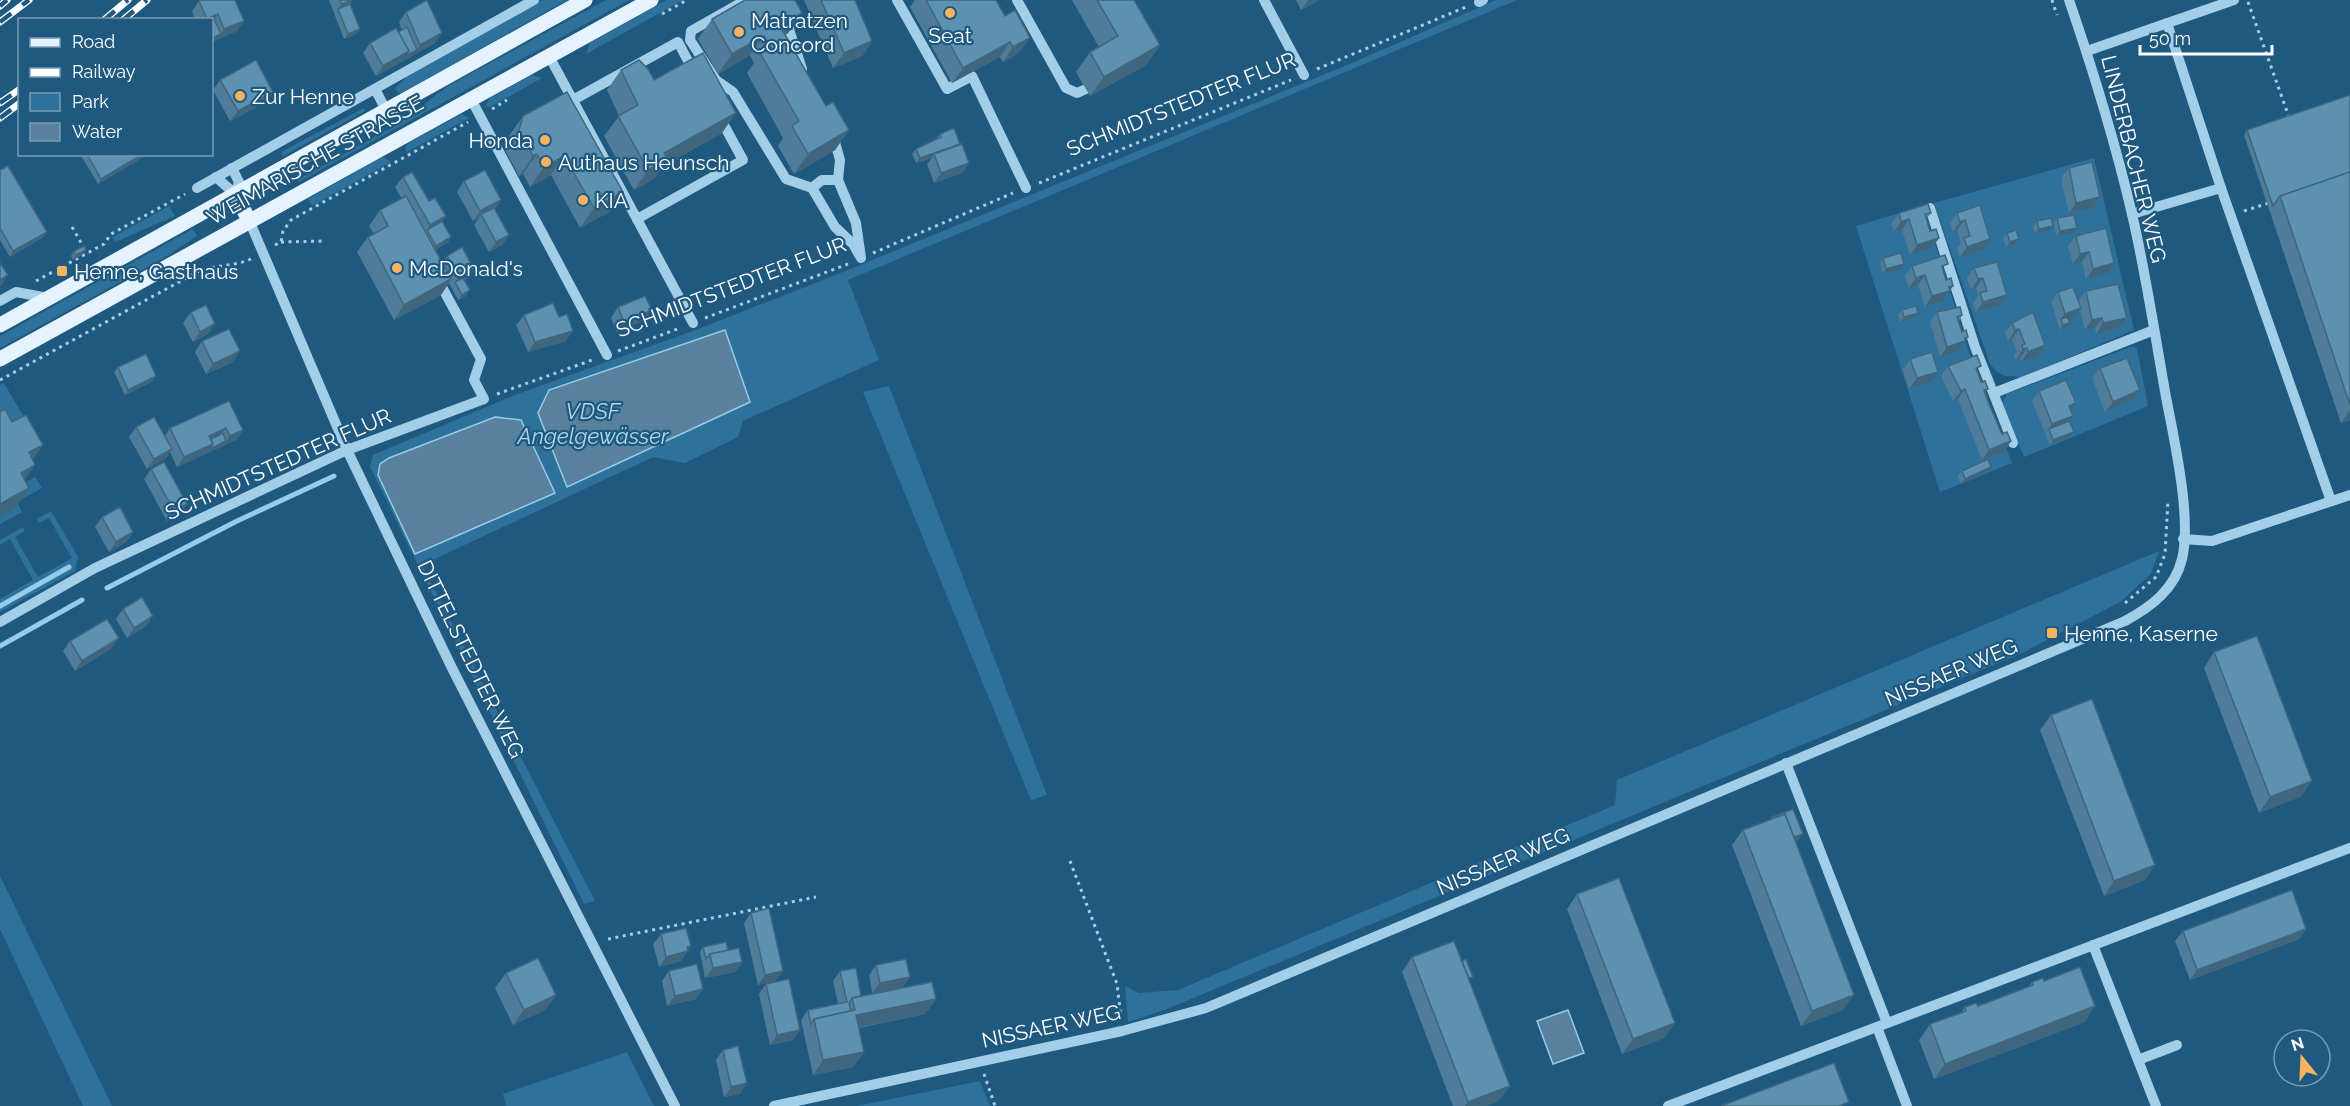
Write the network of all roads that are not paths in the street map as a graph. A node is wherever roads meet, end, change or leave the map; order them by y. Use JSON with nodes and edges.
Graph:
{"nodes":[{"id":1,"x":534,"y":0,"type":"edge"},
{"id":2,"x":585,"y":0,"type":"edge"},
{"id":3,"x":651,"y":0,"type":"edge"},
{"id":4,"x":723,"y":0,"type":"edge"},
{"id":5,"x":746,"y":0,"type":"edge"},
{"id":6,"x":774,"y":0,"type":"edge"},
{"id":7,"x":897,"y":0,"type":"edge"},
{"id":8,"x":1017,"y":0,"type":"edge"},
{"id":9,"x":1264,"y":0,"type":"edge"},
{"id":10,"x":2069,"y":0,"type":"edge"},
{"id":11,"x":2234,"y":0,"type":"edge"},
{"id":12,"x":729,"y":10,"type":"junction"},
{"id":13,"x":2167,"y":23,"type":"junction"},
{"id":14,"x":2087,"y":51,"type":"junction"},
{"id":15,"x":549,"y":56,"type":"junction"},
{"id":16,"x":1304,"y":75,"type":"road end"},
{"id":17,"x":806,"y":80,"type":"edge"},
{"id":18,"x":699,"y":81,"type":"edge"},
{"id":19,"x":375,"y":89,"type":"junction"},
{"id":20,"x":1086,"y":89,"type":"dead end"},
{"id":21,"x":471,"y":99,"type":"junction"},
{"id":22,"x":573,"y":100,"type":"junction"},
{"id":23,"x":710,"y":101,"type":"edge"},
{"id":24,"x":386,"y":110,"type":"junction"},
{"id":25,"x":827,"y":120,"type":"edge"},
{"id":26,"x":232,"y":168,"type":"junction"},
{"id":27,"x":216,"y":177,"type":"junction"},
{"id":28,"x":838,"y":180,"type":"junction"},
{"id":29,"x":197,"y":188,"type":"road end"},
{"id":30,"x":812,"y":188,"type":"junction"},
{"id":31,"x":1026,"y":188,"type":"road end"},
{"id":32,"x":2221,"y":188,"type":"junction"},
{"id":33,"x":235,"y":194,"type":"junction"},
{"id":34,"x":1930,"y":208,"type":"edge"},
{"id":35,"x":2132,"y":214,"type":"junction"},
{"id":36,"x":638,"y":219,"type":"junction"},
{"id":37,"x":249,"y":220,"type":"junction"},
{"id":38,"x":430,"y":266,"type":"edge"},
{"id":39,"x":49,"y":298,"type":"junction"},
{"id":40,"x":0,"y":301,"type":"edge"},
{"id":41,"x":693,"y":323,"type":"road end"},
{"id":42,"x":0,"y":325,"type":"edge"},
{"id":43,"x":2154,"y":330,"type":"junction"},
{"id":44,"x":607,"y":355,"type":"road end"},
{"id":45,"x":0,"y":359,"type":"edge"},
{"id":46,"x":1994,"y":393,"type":"junction"},
{"id":47,"x":2013,"y":443,"type":"edge"},
{"id":48,"x":347,"y":450,"type":"junction"},
{"id":49,"x":2350,"y":495,"type":"edge"},
{"id":50,"x":2331,"y":501,"type":"junction"},
{"id":51,"x":2183,"y":539,"type":"junction"},
{"id":52,"x":0,"y":622,"type":"edge"},
{"id":53,"x":1786,"y":763,"type":"junction"},
{"id":54,"x":2350,"y":848,"type":"edge"},
{"id":55,"x":2093,"y":945,"type":"junction"},
{"id":56,"x":1882,"y":1025,"type":"junction"},
{"id":57,"x":2177,"y":1045,"type":"dead end"},
{"id":58,"x":2138,"y":1060,"type":"junction"},
{"id":59,"x":675,"y":1106,"type":"edge"},
{"id":60,"x":774,"y":1106,"type":"edge"},
{"id":61,"x":1668,"y":1106,"type":"edge"},
{"id":62,"x":1906,"y":1106,"type":"edge"},
{"id":63,"x":2156,"y":1106,"type":"edge"}],
"edges":[{"from":1,"to":19,"type":"street"},
{"from":2,"to":24,"type":"main road","name":"WEIMARISCHE STRASSE"},
{"from":3,"to":15,"type":"main road","name":"WEIMARISCHE STRASSE"},
{"from":4,"to":12,"type":"street"},
{"from":5,"to":12,"type":"street"},
{"from":6,"to":17,"type":"street"},
{"from":7,"to":31,"type":"street"},
{"from":8,"to":20,"type":"street"},
{"from":9,"to":16,"type":"street"},
{"from":10,"to":14,"type":"street","name":"LINDERBACHER WEG"},
{"from":11,"to":13,"type":"street"},
{"from":12,"to":30,"type":"street"},
{"from":13,"to":14,"type":"street"},
{"from":13,"to":32,"type":"street"},
{"from":14,"to":35,"type":"street","name":"LINDERBACHER WEG"},
{"from":15,"to":21,"type":"main road","name":"WEIMARISCHE STRASSE"},
{"from":15,"to":22,"type":"street"},
{"from":18,"to":22,"type":"street"},
{"from":19,"to":24,"type":"street"},
{"from":19,"to":26,"type":"street"},
{"from":21,"to":37,"type":"main road","name":"WEIMARISCHE STRASSE"},
{"from":21,"to":44,"type":"street"},
{"from":22,"to":36,"type":"street"},
{"from":23,"to":36,"type":"street"},
{"from":24,"to":33,"type":"main road","name":"WEIMARISCHE STRASSE"},
{"from":25,"to":28,"type":"street"},
{"from":26,"to":27,"type":"street"},
{"from":26,"to":33,"type":"street"},
{"from":27,"to":29,"type":"street"},
{"from":27,"to":33,"type":"street"},
{"from":28,"to":30,"type":"street"},
{"from":28,"to":30,"type":"street"},
{"from":32,"to":35,"type":"street"},
{"from":32,"to":50,"type":"street"},
{"from":33,"to":37,"type":"main road"},
{"from":33,"to":39,"type":"main road","name":"WEIMARISCHE STRASSE"},
{"from":34,"to":46,"type":"street"},
{"from":35,"to":43,"type":"street","name":"LINDERBACHER WEG"},
{"from":36,"to":41,"type":"street"},
{"from":37,"to":45,"type":"main road","name":"WEIMARISCHE STRASSE"},
{"from":37,"to":48,"type":"street","name":"DITTELSTEDTER WEG"},
{"from":38,"to":48,"type":"street","name":"SCHMIDTSTEDTER FLUR"},
{"from":39,"to":40,"type":"street"},
{"from":39,"to":42,"type":"main road","name":"WEIMARISCHE STRASSE"},
{"from":43,"to":46,"type":"street"},
{"from":43,"to":51,"type":"street","name":"LINDERBACHER WEG"},
{"from":46,"to":47,"type":"street"},
{"from":48,"to":52,"type":"street","name":"SCHMIDTSTEDTER FLUR"},
{"from":48,"to":59,"type":"street","name":"DITTELSTEDTER WEG"},
{"from":49,"to":50,"type":"street"},
{"from":50,"to":51,"type":"street"},
{"from":51,"to":53,"type":"street","name":"NISSAER WEG"},
{"from":53,"to":56,"type":"street"},
{"from":53,"to":60,"type":"street","name":"NISSAER WEG"},
{"from":54,"to":55,"type":"street"},
{"from":55,"to":56,"type":"street"},
{"from":55,"to":58,"type":"street"},
{"from":56,"to":61,"type":"street"},
{"from":56,"to":62,"type":"street"},
{"from":57,"to":58,"type":"street"},
{"from":58,"to":63,"type":"street"}]}
